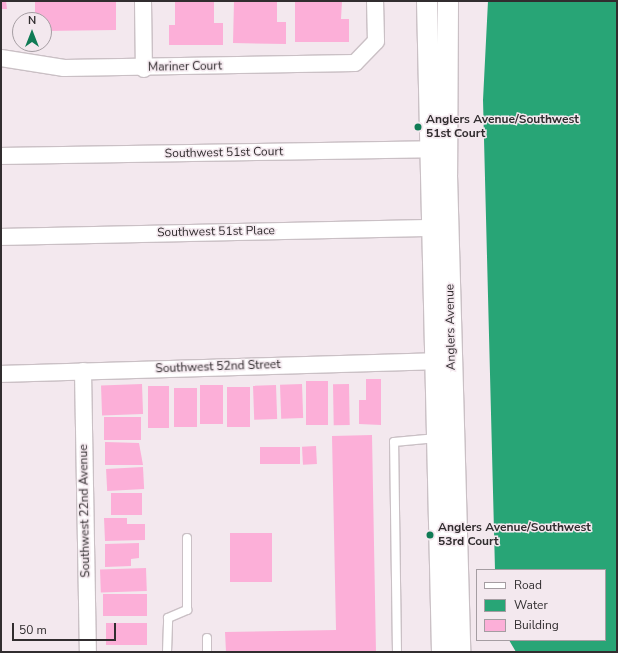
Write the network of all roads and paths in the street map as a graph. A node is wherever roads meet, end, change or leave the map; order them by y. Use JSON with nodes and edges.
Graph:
{"nodes":[{"id":1,"x":143,"y":1,"type":"edge"},
{"id":2,"x":375,"y":1,"type":"edge"},
{"id":3,"x":427,"y":1,"type":"edge"},
{"id":4,"x":448,"y":1,"type":"edge"},
{"id":5,"x":1,"y":58,"type":"edge"},
{"id":6,"x":144,"y":68,"type":"junction"},
{"id":7,"x":438,"y":149,"type":"junction"},
{"id":8,"x":1,"y":156,"type":"edge"},
{"id":9,"x":431,"y":228,"type":"junction"},
{"id":10,"x":1,"y":237,"type":"edge"},
{"id":11,"x":435,"y":361,"type":"junction"},
{"id":12,"x":82,"y":371,"type":"junction"},
{"id":13,"x":1,"y":374,"type":"edge"},
{"id":14,"x":437,"y":438,"type":"junction"},
{"id":15,"x":187,"y":538,"type":"dead end"},
{"id":16,"x":207,"y":638,"type":"dead end"},
{"id":17,"x":88,"y":652,"type":"edge"},
{"id":18,"x":167,"y":652,"type":"edge"},
{"id":19,"x":207,"y":652,"type":"edge"},
{"id":20,"x":397,"y":652,"type":"edge"},
{"id":21,"x":442,"y":652,"type":"edge"},
{"id":22,"x":460,"y":652,"type":"edge"}],
"edges":[{"from":1,"to":6,"type":"street"},
{"from":2,"to":6,"type":"street","name":"Mariner Court"},
{"from":3,"to":7,"type":"street","name":"Anglers Avenue"},
{"from":4,"to":7,"type":"street","name":"Anglers Avenue"},
{"from":5,"to":6,"type":"street","name":"Mariner Court"},
{"from":7,"to":8,"type":"street","name":"Southwest 51st Court"},
{"from":7,"to":9,"type":"street","name":"Anglers Avenue"},
{"from":7,"to":22,"type":"street","name":"Anglers Avenue"},
{"from":9,"to":10,"type":"street","name":"Southwest 51st Place"},
{"from":9,"to":11,"type":"street","name":"Anglers Avenue"},
{"from":11,"to":12,"type":"street","name":"Southwest 52nd Street"},
{"from":11,"to":14,"type":"street","name":"Anglers Avenue"},
{"from":12,"to":13,"type":"street","name":"Southwest 52nd Street"},
{"from":12,"to":17,"type":"street","name":"Southwest 22nd Avenue"},
{"from":14,"to":20,"type":"lane"},
{"from":14,"to":21,"type":"street","name":"Anglers Avenue"},
{"from":15,"to":18,"type":"lane"},
{"from":16,"to":19,"type":"lane"}]}
